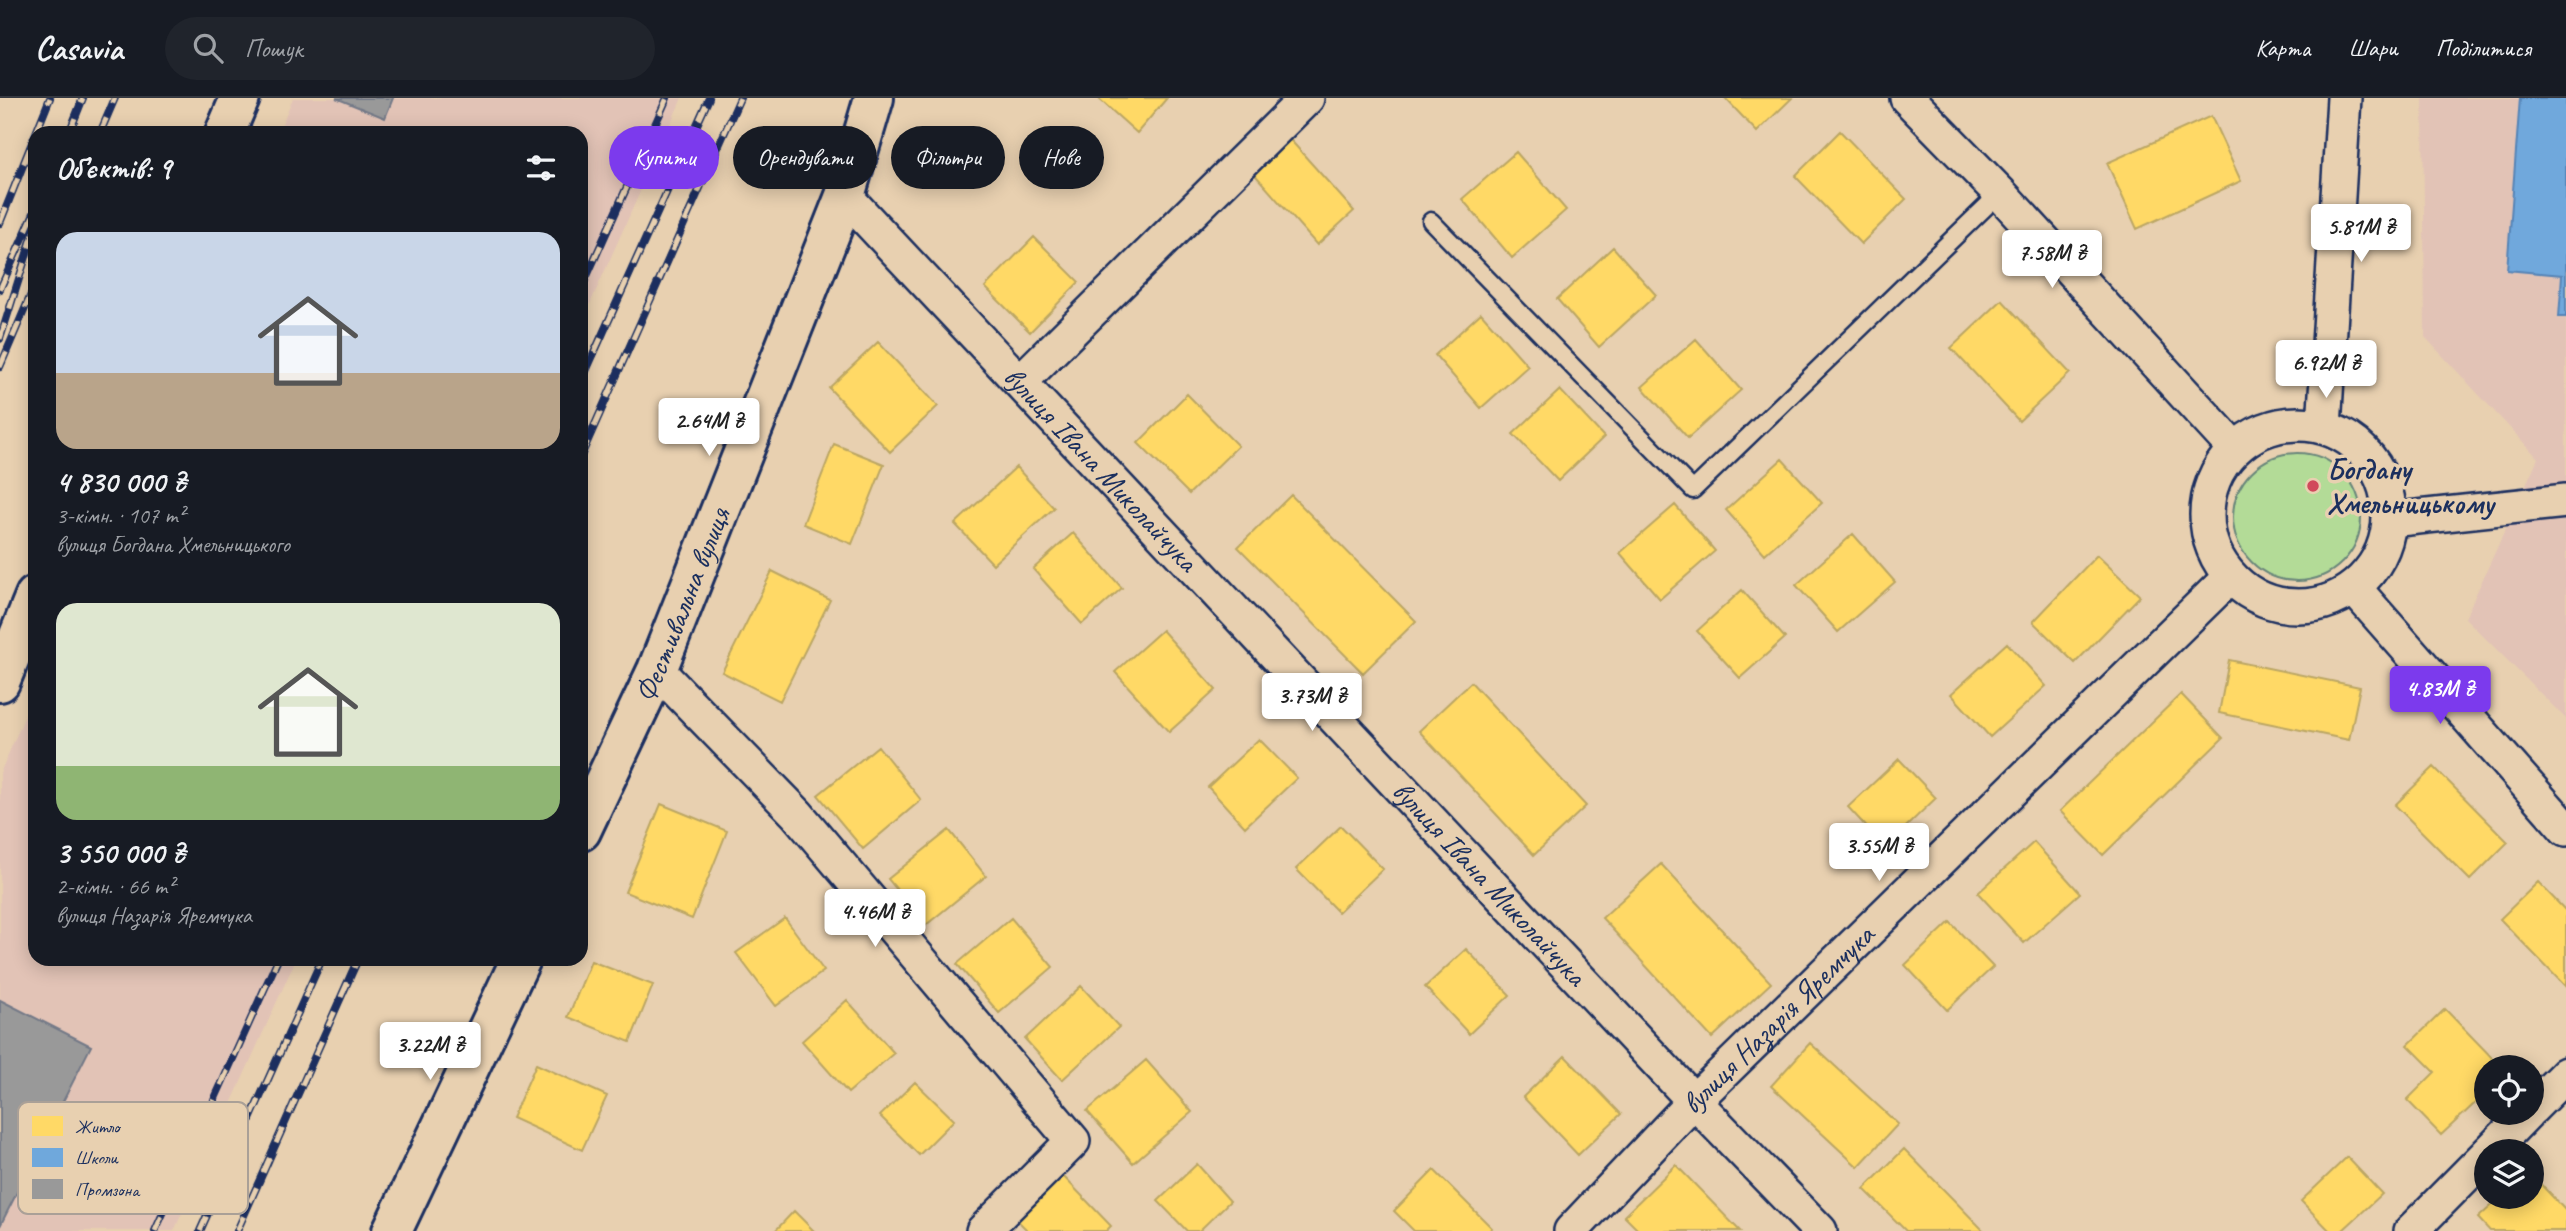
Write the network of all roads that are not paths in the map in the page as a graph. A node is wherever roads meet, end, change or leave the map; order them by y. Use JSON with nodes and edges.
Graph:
{"nodes":[{"id":1,"x":240,"y":98,"type":"edge"},
{"id":2,"x":874,"y":98,"type":"edge"},
{"id":3,"x":1307,"y":98,"type":"edge"},
{"id":4,"x":1907,"y":98,"type":"edge"},
{"id":5,"x":2344,"y":98,"type":"edge"},
{"id":6,"x":228,"y":126,"type":"edge"},
{"id":7,"x":2000,"y":193,"type":"junction"},
{"id":8,"x":845,"y":196,"type":"junction"},
{"id":9,"x":1431,"y":221,"type":"dead end"},
{"id":10,"x":1020,"y":382,"type":"junction"},
{"id":11,"x":2324,"y":427,"type":"junction"},
{"id":12,"x":2234,"y":448,"type":"junction"},
{"id":13,"x":2566,"y":500,"type":"edge"},
{"id":14,"x":2390,"y":520,"type":"junction"},
{"id":15,"x":2230,"y":577,"type":"junction"},
{"id":16,"x":2354,"y":588,"type":"junction"},
{"id":17,"x":28,"y":613,"type":"edge"},
{"id":18,"x":657,"y":670,"type":"junction"},
{"id":19,"x":0,"y":682,"type":"edge"},
{"id":20,"x":588,"y":816,"type":"edge"},
{"id":21,"x":2566,"y":829,"type":"edge"},
{"id":22,"x":518,"y":966,"type":"edge"},
{"id":23,"x":2566,"y":1074,"type":"edge"},
{"id":24,"x":2544,"y":1096,"type":"edge"},
{"id":25,"x":1694,"y":1101,"type":"junction"},
{"id":26,"x":2515,"y":1125,"type":"edge"},
{"id":27,"x":2502,"y":1139,"type":"edge"},
{"id":28,"x":2474,"y":1167,"type":"edge"},
{"id":29,"x":392,"y":1231,"type":"edge"},
{"id":30,"x":983,"y":1231,"type":"edge"},
{"id":31,"x":1571,"y":1231,"type":"edge"},
{"id":32,"x":1820,"y":1231,"type":"edge"},
{"id":33,"x":2411,"y":1231,"type":"edge"}],
"edges":[{"from":1,"to":6,"type":"main road"},
{"from":2,"to":8,"type":"main road","name":"Фестивальна вулиця"},
{"from":3,"to":10,"type":"street"},
{"from":4,"to":7,"type":"street"},
{"from":5,"to":11,"type":"street"},
{"from":7,"to":9,"type":"lane"},
{"from":7,"to":12,"type":"street"},
{"from":8,"to":10,"type":"street","name":"вулиця Івана Миколайчука"},
{"from":8,"to":18,"type":"main road","name":"Фестивальна вулиця"},
{"from":10,"to":25,"type":"street","name":"вулиця Івана Миколайчука"},
{"from":11,"to":12,"type":"street"},
{"from":11,"to":14,"type":"street"},
{"from":12,"to":15,"type":"street"},
{"from":13,"to":14,"type":"street"},
{"from":14,"to":16,"type":"street"},
{"from":15,"to":16,"type":"street"},
{"from":15,"to":25,"type":"street","name":"вулиця Назарія Яремчука"},
{"from":16,"to":21,"type":"street"},
{"from":17,"to":19,"type":"main road"},
{"from":18,"to":20,"type":"main road","name":"Фестивальна вулиця"},
{"from":18,"to":30,"type":"street"},
{"from":22,"to":29,"type":"main road"},
{"from":23,"to":24,"type":"street"},
{"from":25,"to":31,"type":"street","name":"вулиця Назарія Яремчука"},
{"from":25,"to":32,"type":"street","name":"вулиця Івана Миколайчука"},
{"from":26,"to":27,"type":"street"},
{"from":28,"to":33,"type":"street"}]}
